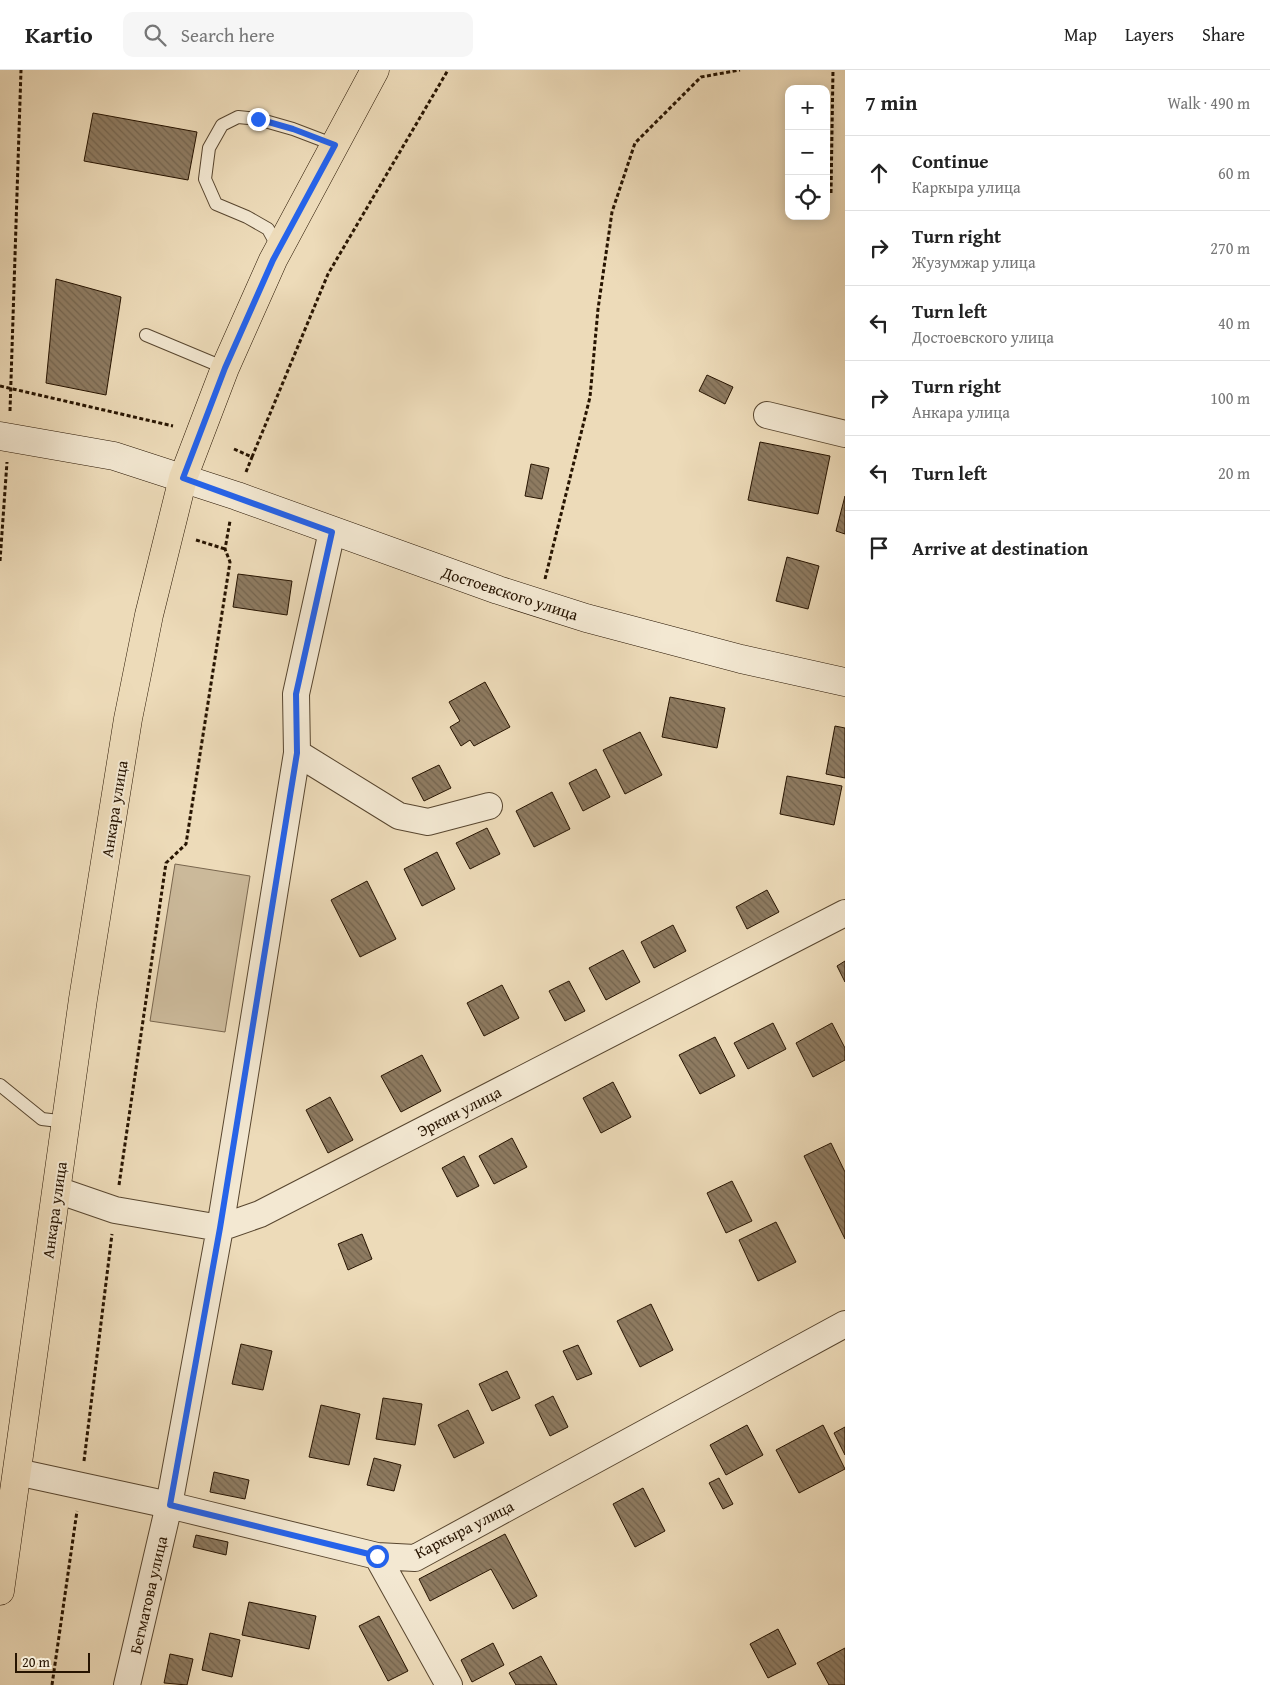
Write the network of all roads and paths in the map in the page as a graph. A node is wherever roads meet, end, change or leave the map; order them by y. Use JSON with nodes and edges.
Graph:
{"nodes":[{"id":1,"x":21,"y":70,"type":"edge"},
{"id":2,"x":375,"y":70,"type":"edge"},
{"id":3,"x":448,"y":70,"type":"edge"},
{"id":4,"x":740,"y":70,"type":"edge"},
{"id":5,"x":833,"y":70,"type":"edge"},
{"id":6,"x":335,"y":145,"type":"junction"},
{"id":7,"x":831,"y":193,"type":"dead end"},
{"id":8,"x":279,"y":248,"type":"junction"},
{"id":9,"x":146,"y":335,"type":"dead end"},
{"id":10,"x":225,"y":368,"type":"junction"},
{"id":11,"x":0,"y":386,"type":"edge"},
{"id":12,"x":12,"y":387,"type":"junction"},
{"id":13,"x":767,"y":415,"type":"dead end"},
{"id":14,"x":173,"y":426,"type":"dead end"},
{"id":15,"x":845,"y":434,"type":"edge"},
{"id":16,"x":4,"y":437,"type":"edge"},
{"id":17,"x":234,"y":449,"type":"dead end"},
{"id":18,"x":252,"y":457,"type":"junction"},
{"id":19,"x":183,"y":478,"type":"junction"},
{"id":20,"x":243,"y":478,"type":"dead end"},
{"id":21,"x":230,"y":520,"type":"dead end"},
{"id":22,"x":332,"y":532,"type":"junction"},
{"id":23,"x":196,"y":540,"type":"dead end"},
{"id":24,"x":225,"y":549,"type":"junction"},
{"id":25,"x":0,"y":561,"type":"edge"},
{"id":26,"x":539,"y":603,"type":"junction"},
{"id":27,"x":845,"y":682,"type":"edge"},
{"id":28,"x":297,"y":753,"type":"junction"},
{"id":29,"x":489,"y":806,"type":"dead end"},
{"id":30,"x":845,"y":913,"type":"edge"},
{"id":31,"x":0,"y":1085,"type":"edge"},
{"id":32,"x":67,"y":1122,"type":"junction"},
{"id":33,"x":57,"y":1190,"type":"junction"},
{"id":34,"x":115,"y":1210,"type":"junction"},
{"id":35,"x":220,"y":1228,"type":"junction"},
{"id":36,"x":845,"y":1324,"type":"edge"},
{"id":37,"x":17,"y":1472,"type":"junction"},
{"id":38,"x":81,"y":1485,"type":"junction"},
{"id":39,"x":170,"y":1505,"type":"junction"},
{"id":40,"x":377,"y":1556,"type":"junction"},
{"id":41,"x":0,"y":1591,"type":"edge"},
{"id":42,"x":52,"y":1685,"type":"edge"},
{"id":43,"x":127,"y":1685,"type":"edge"},
{"id":44,"x":449,"y":1685,"type":"edge"}],
"edges":[{"from":1,"to":12,"type":"path"},
{"from":2,"to":6,"type":"main road","name":"Анкара улица"},
{"from":3,"to":18,"type":"path"},
{"from":4,"to":26,"type":"path"},
{"from":5,"to":7,"type":"path"},
{"from":6,"to":8,"type":"main road","name":"Анкара улица"},
{"from":6,"to":8,"type":"lane"},
{"from":8,"to":10,"type":"main road","name":"Анкара улица"},
{"from":9,"to":10,"type":"lane"},
{"from":10,"to":19,"type":"main road","name":"Анкара улица"},
{"from":11,"to":12,"type":"path"},
{"from":12,"to":14,"type":"path"},
{"from":12,"to":16,"type":"path"},
{"from":13,"to":15,"type":"street"},
{"from":16,"to":19,"type":"street","name":"Достоевского улица"},
{"from":16,"to":25,"type":"path"},
{"from":17,"to":18,"type":"path"},
{"from":18,"to":20,"type":"path"},
{"from":19,"to":22,"type":"street","name":"Достоевского улица"},
{"from":19,"to":32,"type":"main road","name":"Анкара улица"},
{"from":21,"to":24,"type":"path"},
{"from":22,"to":26,"type":"street","name":"Достоевского улица"},
{"from":22,"to":28,"type":"street","name":"Бегматова улица"},
{"from":23,"to":24,"type":"path"},
{"from":24,"to":34,"type":"path"},
{"from":26,"to":27,"type":"street","name":"Достоевского улица"},
{"from":28,"to":29,"type":"street"},
{"from":28,"to":35,"type":"street","name":"Бегматова улица"},
{"from":30,"to":35,"type":"street","name":"Эркин улица"},
{"from":31,"to":32,"type":"lane"},
{"from":32,"to":33,"type":"main road","name":"Анкара улица"},
{"from":33,"to":34,"type":"street","name":"Эркин улица"},
{"from":33,"to":37,"type":"main road","name":"Анкара улица"},
{"from":34,"to":35,"type":"street","name":"Эркин улица"},
{"from":34,"to":38,"type":"path"},
{"from":35,"to":39,"type":"street","name":"Бегматова улица"},
{"from":36,"to":40,"type":"street","name":"Каркыра улица"},
{"from":37,"to":38,"type":"street","name":"Каркыра улица"},
{"from":37,"to":41,"type":"main road","name":"Анкара улица"},
{"from":38,"to":39,"type":"street","name":"Каркыра улица"},
{"from":38,"to":42,"type":"path"},
{"from":39,"to":40,"type":"street","name":"Каркыра улица"},
{"from":39,"to":43,"type":"street","name":"Бегматова улица"},
{"from":40,"to":44,"type":"street"}]}
